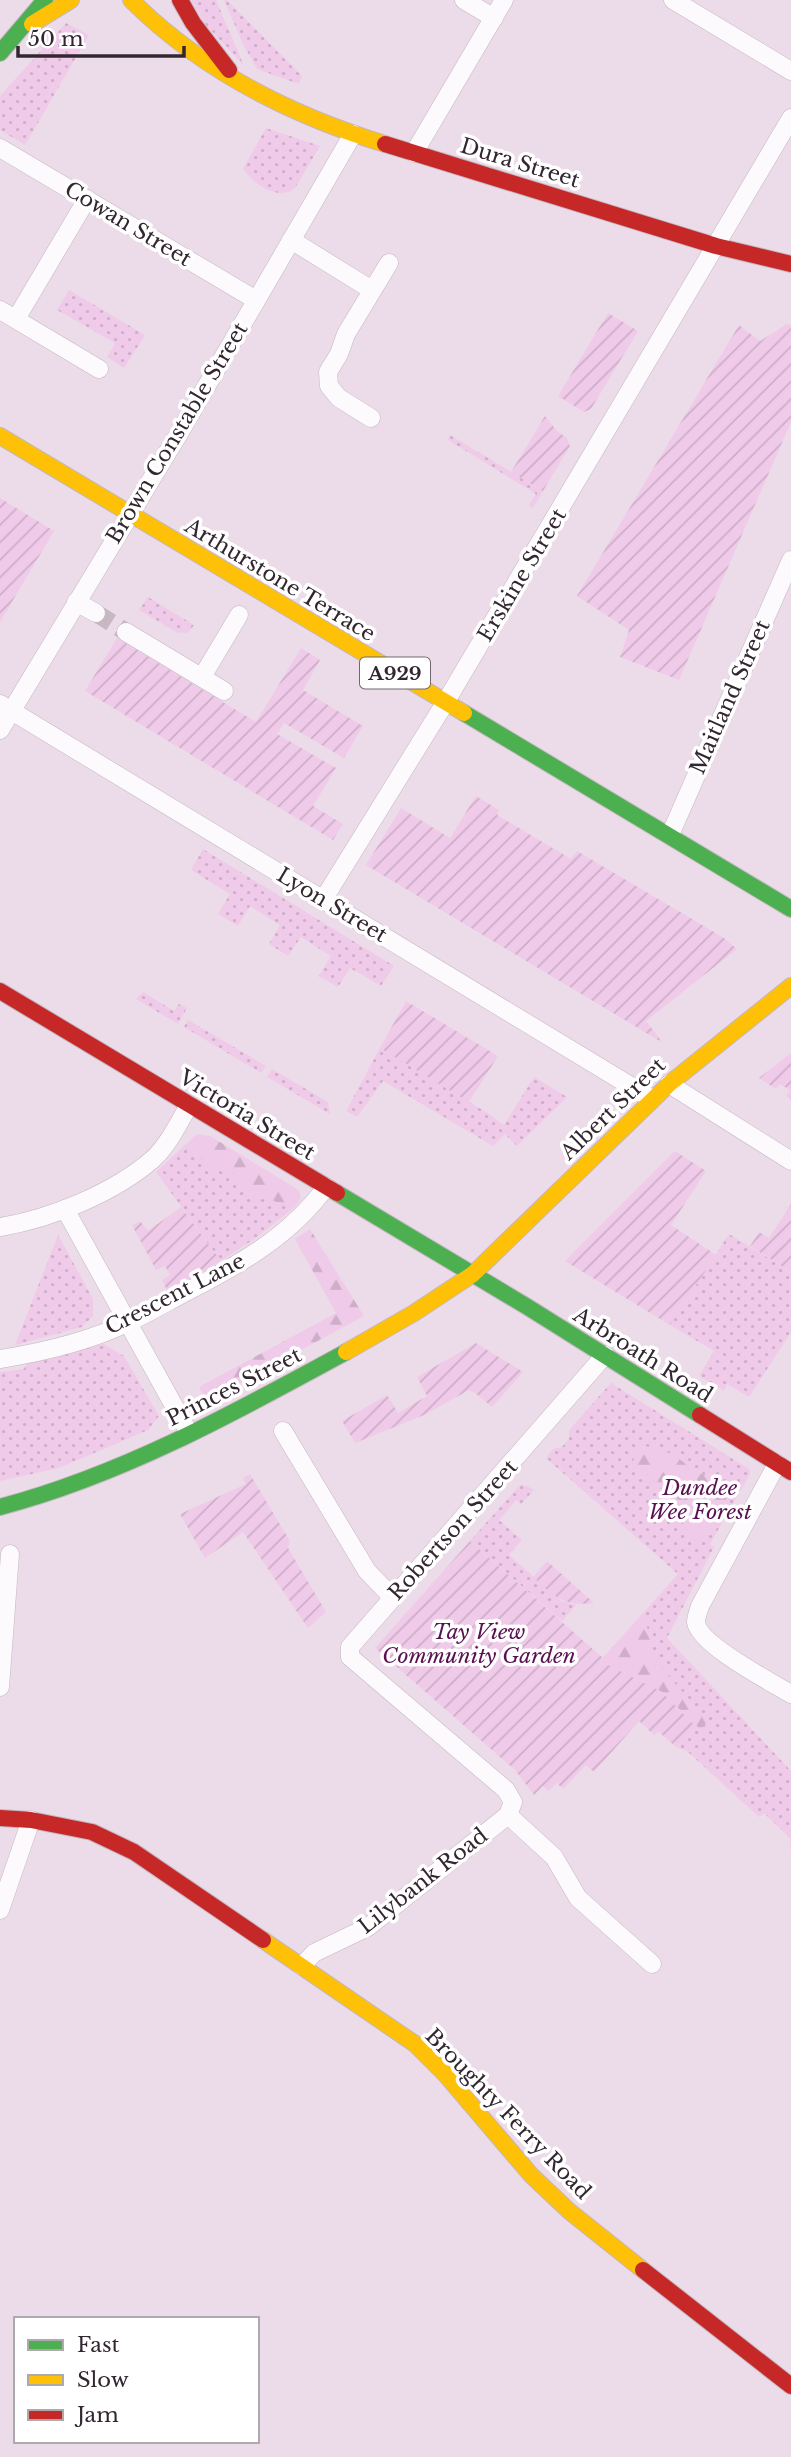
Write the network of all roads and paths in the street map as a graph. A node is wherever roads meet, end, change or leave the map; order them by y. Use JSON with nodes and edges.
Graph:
{"nodes":[{"id":1,"x":45,"y":0,"type":"edge"},
{"id":2,"x":71,"y":0,"type":"edge"},
{"id":3,"x":131,"y":0,"type":"edge"},
{"id":4,"x":180,"y":0,"type":"edge"},
{"id":5,"x":464,"y":0,"type":"edge"},
{"id":6,"x":504,"y":0,"type":"edge"},
{"id":7,"x":673,"y":0,"type":"edge"},
{"id":8,"x":494,"y":18,"type":"junction"},
{"id":9,"x":20,"y":32,"type":"junction"},
{"id":10,"x":0,"y":53,"type":"edge"},
{"id":11,"x":791,"y":71,"type":"edge"},
{"id":12,"x":243,"y":87,"type":"junction"},
{"id":13,"x":791,"y":118,"type":"edge"},
{"id":14,"x":353,"y":134,"type":"junction"},
{"id":15,"x":0,"y":148,"type":"edge"},
{"id":16,"x":414,"y":153,"type":"junction"},
{"id":17,"x":87,"y":199,"type":"junction"},
{"id":18,"x":291,"y":240,"type":"junction"},
{"id":19,"x":716,"y":246,"type":"junction"},
{"id":20,"x":389,"y":263,"type":"dead end"},
{"id":21,"x":791,"y":264,"type":"edge"},
{"id":22,"x":372,"y":290,"type":"junction"},
{"id":23,"x":256,"y":300,"type":"junction"},
{"id":24,"x":8,"y":314,"type":"edge"},
{"id":25,"x":99,"y":369,"type":"dead end"},
{"id":26,"x":371,"y":418,"type":"dead end"},
{"id":27,"x":0,"y":436,"type":"edge"},
{"id":28,"x":130,"y":514,"type":"junction"},
{"id":29,"x":791,"y":560,"type":"edge"},
{"id":30,"x":76,"y":602,"type":"junction"},
{"id":31,"x":96,"y":613,"type":"tunnel mouth"},
{"id":32,"x":239,"y":615,"type":"dead end"},
{"id":33,"x":127,"y":632,"type":"tunnel mouth"},
{"id":34,"x":202,"y":677,"type":"junction"},
{"id":35,"x":225,"y":691,"type":"dead end"},
{"id":36,"x":445,"y":703,"type":"junction"},
{"id":37,"x":6,"y":708,"type":"edge"},
{"id":38,"x":0,"y":730,"type":"edge"},
{"id":39,"x":670,"y":835,"type":"junction"},
{"id":40,"x":323,"y":900,"type":"junction"},
{"id":41,"x":791,"y":909,"type":"edge"},
{"id":42,"x":791,"y":986,"type":"edge"},
{"id":43,"x":0,"y":991,"type":"edge"},
{"id":44,"x":668,"y":1084,"type":"junction"},
{"id":45,"x":652,"y":1099,"type":"junction"},
{"id":46,"x":189,"y":1105,"type":"junction"},
{"id":47,"x":791,"y":1161,"type":"edge"},
{"id":48,"x":326,"y":1187,"type":"junction"},
{"id":49,"x":65,"y":1209,"type":"junction"},
{"id":50,"x":0,"y":1227,"type":"edge"},
{"id":51,"x":473,"y":1274,"type":"junction"},
{"id":52,"x":128,"y":1323,"type":"junction"},
{"id":53,"x":605,"y":1355,"type":"junction"},
{"id":54,"x":0,"y":1359,"type":"edge"},
{"id":55,"x":283,"y":1431,"type":"dead end"},
{"id":56,"x":189,"y":1433,"type":"junction"},
{"id":57,"x":784,"y":1468,"type":"edge"},
{"id":58,"x":0,"y":1507,"type":"edge"},
{"id":59,"x":10,"y":1554,"type":"dead end"},
{"id":60,"x":393,"y":1598,"type":"junction"},
{"id":61,"x":0,"y":1687,"type":"edge"},
{"id":62,"x":791,"y":1694,"type":"edge"},
{"id":63,"x":508,"y":1815,"type":"junction"},
{"id":64,"x":0,"y":1818,"type":"edge"},
{"id":65,"x":31,"y":1820,"type":"junction"},
{"id":66,"x":0,"y":1910,"type":"edge"},
{"id":67,"x":652,"y":1964,"type":"dead end"},
{"id":68,"x":302,"y":1966,"type":"junction"},
{"id":69,"x":791,"y":2386,"type":"edge"}],
"edges":[{"from":1,"to":9,"type":"main road"},
{"from":2,"to":9,"type":"main road"},
{"from":3,"to":12,"type":"main road","name":"Dura Street"},
{"from":4,"to":12,"type":"main road","name":"Dura Street"},
{"from":5,"to":8,"type":"street"},
{"from":6,"to":8,"type":"street"},
{"from":7,"to":11,"type":"street"},
{"from":8,"to":16,"type":"street"},
{"from":9,"to":10,"type":"main road"},
{"from":12,"to":14,"type":"main road","name":"Dura Street"},
{"from":13,"to":19,"type":"street","name":"Erskine Street"},
{"from":14,"to":16,"type":"main road","name":"Dura Street"},
{"from":14,"to":18,"type":"street","name":"Brown Constable Street"},
{"from":15,"to":17,"type":"street","name":"Cowan Street"},
{"from":16,"to":19,"type":"main road","name":"Dura Street"},
{"from":17,"to":23,"type":"street","name":"Cowan Street"},
{"from":17,"to":24,"type":"street"},
{"from":18,"to":22,"type":"street"},
{"from":18,"to":23,"type":"street","name":"Brown Constable Street"},
{"from":19,"to":21,"type":"main road","name":"Dura Street"},
{"from":19,"to":36,"type":"street","name":"Erskine Street"},
{"from":20,"to":22,"type":"street"},
{"from":22,"to":26,"type":"street"},
{"from":23,"to":28,"type":"street","name":"Brown Constable Street"},
{"from":24,"to":25,"type":"street"},
{"from":27,"to":28,"type":"main road","name":"Arthurstone Terrace","number":"A929"},
{"from":28,"to":30,"type":"street","name":"Brown Constable Street"},
{"from":28,"to":36,"type":"main road","name":"Arthurstone Terrace","number":"A929"},
{"from":29,"to":39,"type":"street","name":"Maitland Street"},
{"from":30,"to":31,"type":"street"},
{"from":30,"to":37,"type":"street","name":"Brown Constable Street"},
{"from":32,"to":34,"type":"street"},
{"from":33,"to":34,"type":"street"},
{"from":34,"to":35,"type":"street"},
{"from":36,"to":39,"type":"main road","name":"Arthurstone Terrace","number":"A929"},
{"from":36,"to":40,"type":"street","name":"Erskine Street"},
{"from":37,"to":38,"type":"street","name":"Brown Constable Street"},
{"from":37,"to":40,"type":"street","name":"Lyon Street"},
{"from":39,"to":41,"type":"main road","name":"Arthurstone Terrace","number":"A929"},
{"from":40,"to":45,"type":"street","name":"Lyon Street"},
{"from":42,"to":44,"type":"main road","name":"Albert Street"},
{"from":43,"to":46,"type":"main road","name":"Victoria Street"},
{"from":44,"to":45,"type":"main road","name":"Albert Street"},
{"from":44,"to":47,"type":"street"},
{"from":45,"to":51,"type":"main road","name":"Albert Street"},
{"from":46,"to":48,"type":"main road","name":"Victoria Street"},
{"from":46,"to":49,"type":"street"},
{"from":48,"to":51,"type":"main road","name":"Victoria Street"},
{"from":48,"to":52,"type":"street","name":"Crescent Lane"},
{"from":49,"to":50,"type":"street"},
{"from":49,"to":52,"type":"street"},
{"from":51,"to":53,"type":"main road","name":"Arbroath Road"},
{"from":51,"to":56,"type":"main road","name":"Princes Street"},
{"from":52,"to":54,"type":"street","name":"Crescent Lane"},
{"from":52,"to":56,"type":"street"},
{"from":53,"to":57,"type":"main road","name":"Arbroath Road"},
{"from":53,"to":60,"type":"street","name":"Robertson Street"},
{"from":55,"to":60,"type":"street"},
{"from":56,"to":58,"type":"main road","name":"Princes Street"},
{"from":57,"to":62,"type":"street"},
{"from":59,"to":61,"type":"street"},
{"from":60,"to":63,"type":"street","name":"Robertson Street"},
{"from":63,"to":67,"type":"street"},
{"from":63,"to":68,"type":"street","name":"Lilybank Road"},
{"from":64,"to":65,"type":"main road","name":"Broughty Ferry Road"},
{"from":65,"to":66,"type":"street"},
{"from":65,"to":68,"type":"main road","name":"Broughty Ferry Road"},
{"from":68,"to":69,"type":"main road","name":"Broughty Ferry Road"}]}
